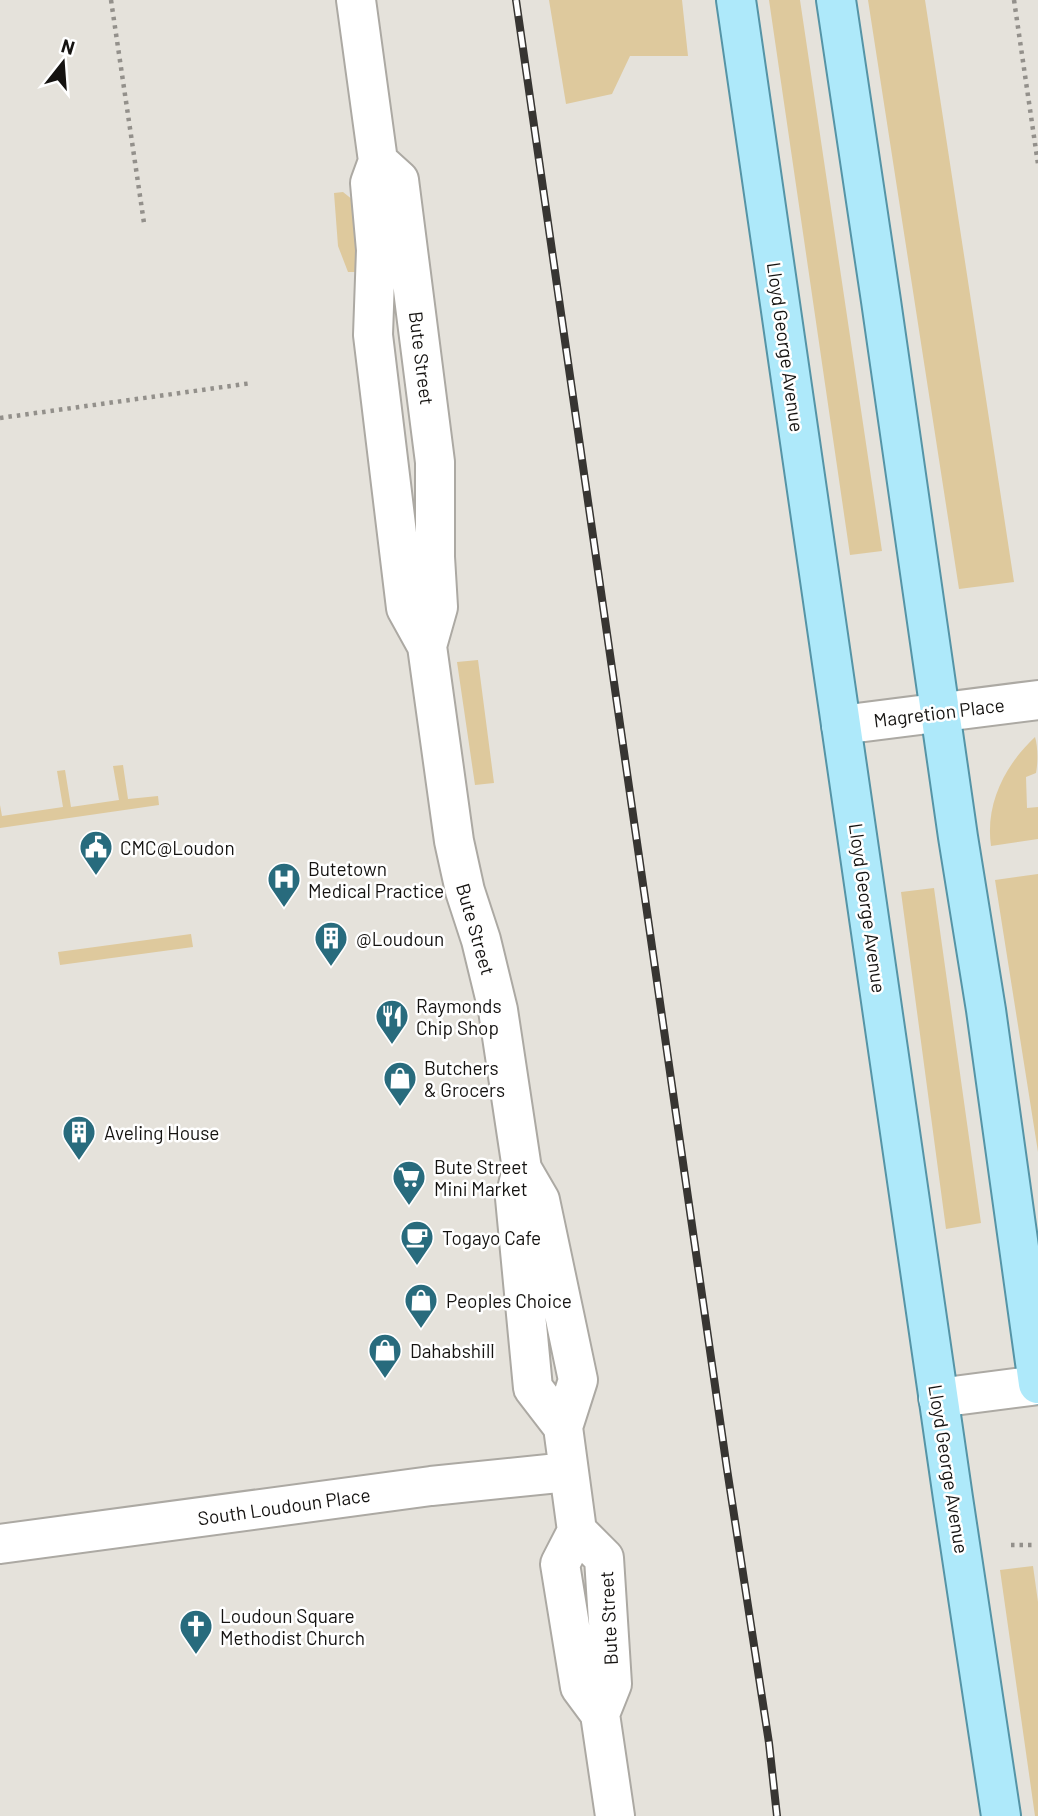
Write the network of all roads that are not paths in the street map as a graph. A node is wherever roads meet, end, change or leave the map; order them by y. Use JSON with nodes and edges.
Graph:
{"nodes":[{"id":1,"x":356,"y":0,"type":"edge"},
{"id":2,"x":736,"y":0,"type":"edge"},
{"id":3,"x":836,"y":0,"type":"edge"},
{"id":4,"x":1038,"y":700,"type":"edge"},
{"id":5,"x":941,"y":712,"type":"junction"},
{"id":6,"x":841,"y":725,"type":"junction"},
{"id":7,"x":1038,"y":1385,"type":"edge"},
{"id":8,"x":938,"y":1398,"type":"junction"},
{"id":9,"x":568,"y":1472,"type":"junction"},
{"id":10,"x":0,"y":1544,"type":"edge"},
{"id":11,"x":615,"y":1816,"type":"edge"},
{"id":12,"x":1001,"y":1816,"type":"edge"}],
"edges":[{"from":1,"to":9,"type":"street","name":"Bute Street"},
{"from":2,"to":6,"type":"main road","name":"Lloyd George Avenue"},
{"from":3,"to":5,"type":"main road"},
{"from":4,"to":5,"type":"street","name":"Magretion Place"},
{"from":5,"to":6,"type":"street","name":"Magretion Place"},
{"from":5,"to":7,"type":"main road"},
{"from":6,"to":8,"type":"main road","name":"Lloyd George Avenue"},
{"from":7,"to":8,"type":"street"},
{"from":8,"to":12,"type":"main road","name":"Lloyd George Avenue"},
{"from":9,"to":10,"type":"street","name":"South Loudoun Place"},
{"from":9,"to":11,"type":"street","name":"Bute Street"}]}
